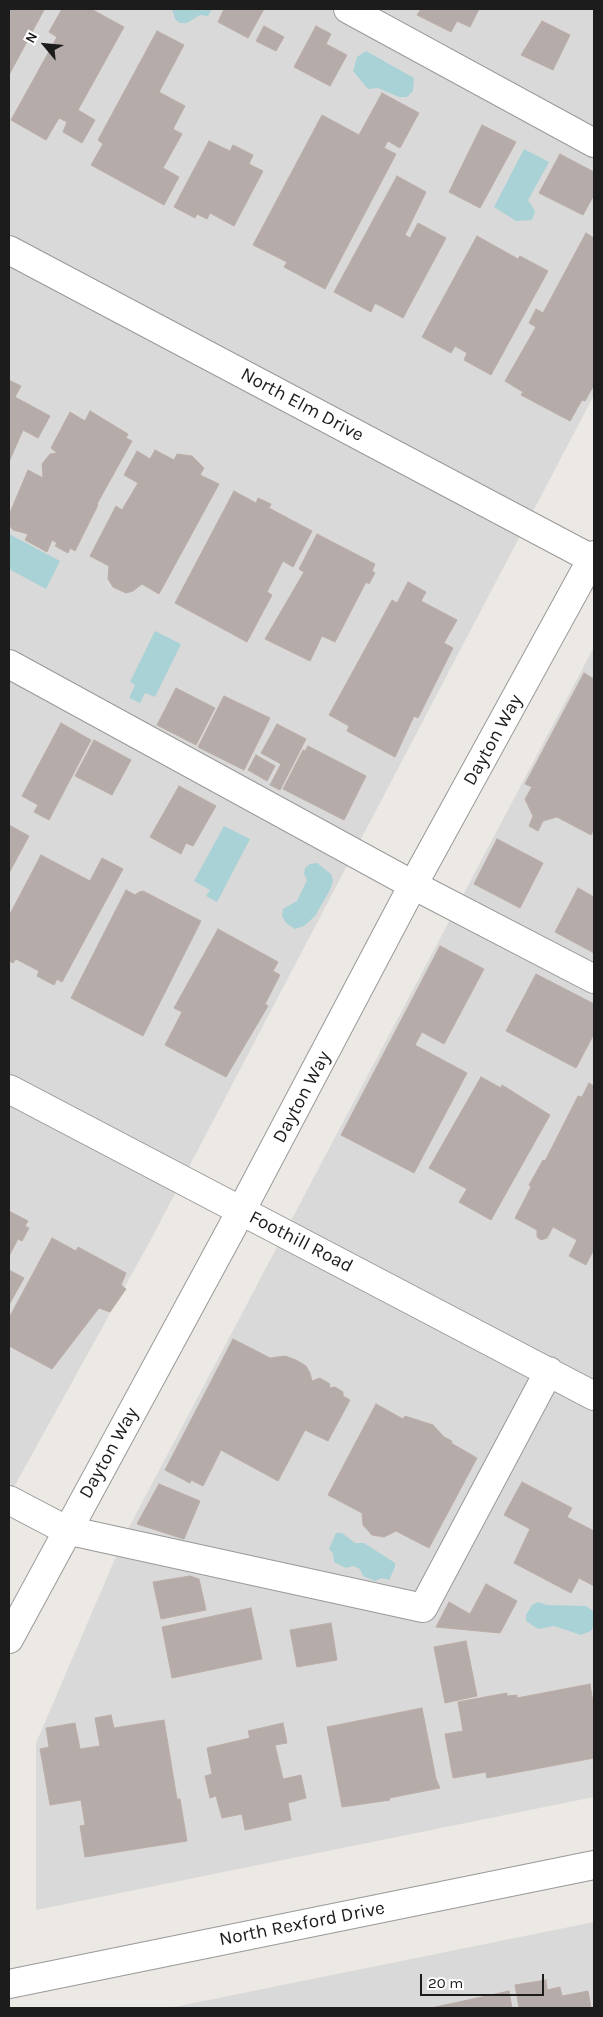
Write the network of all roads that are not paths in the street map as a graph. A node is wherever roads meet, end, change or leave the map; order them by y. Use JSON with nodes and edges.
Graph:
{"nodes":[{"id":1,"x":348,"y":9,"type":"edge"},
{"id":2,"x":594,"y":143,"type":"edge"},
{"id":3,"x":9,"y":250,"type":"edge"},
{"id":4,"x":594,"y":558,"type":"edge"},
{"id":5,"x":9,"y":664,"type":"edge"},
{"id":6,"x":413,"y":885,"type":"junction"},
{"id":7,"x":594,"y":979,"type":"edge"},
{"id":8,"x":9,"y":1089,"type":"edge"},
{"id":9,"x":241,"y":1211,"type":"junction"},
{"id":10,"x":549,"y":1371,"type":"junction"},
{"id":11,"x":594,"y":1396,"type":"edge"},
{"id":12,"x":9,"y":1500,"type":"edge"},
{"id":13,"x":66,"y":1530,"type":"junction"},
{"id":14,"x":9,"y":1639,"type":"edge"},
{"id":15,"x":594,"y":1865,"type":"edge"},
{"id":16,"x":9,"y":1984,"type":"edge"}],
"edges":[{"from":1,"to":2,"type":"street"},
{"from":3,"to":4,"type":"street","name":"North Elm Drive"},
{"from":4,"to":6,"type":"street","name":"Dayton Way"},
{"from":5,"to":6,"type":"street"},
{"from":6,"to":7,"type":"street"},
{"from":6,"to":9,"type":"street","name":"Dayton Way"},
{"from":8,"to":9,"type":"street","name":"Foothill Road"},
{"from":9,"to":10,"type":"street","name":"Foothill Road"},
{"from":9,"to":13,"type":"street","name":"Dayton Way"},
{"from":10,"to":11,"type":"street","name":"Foothill Road"},
{"from":10,"to":13,"type":"street"},
{"from":12,"to":13,"type":"street"},
{"from":13,"to":14,"type":"street","name":"Dayton Way"},
{"from":15,"to":16,"type":"street","name":"North Rexford Drive"}]}
